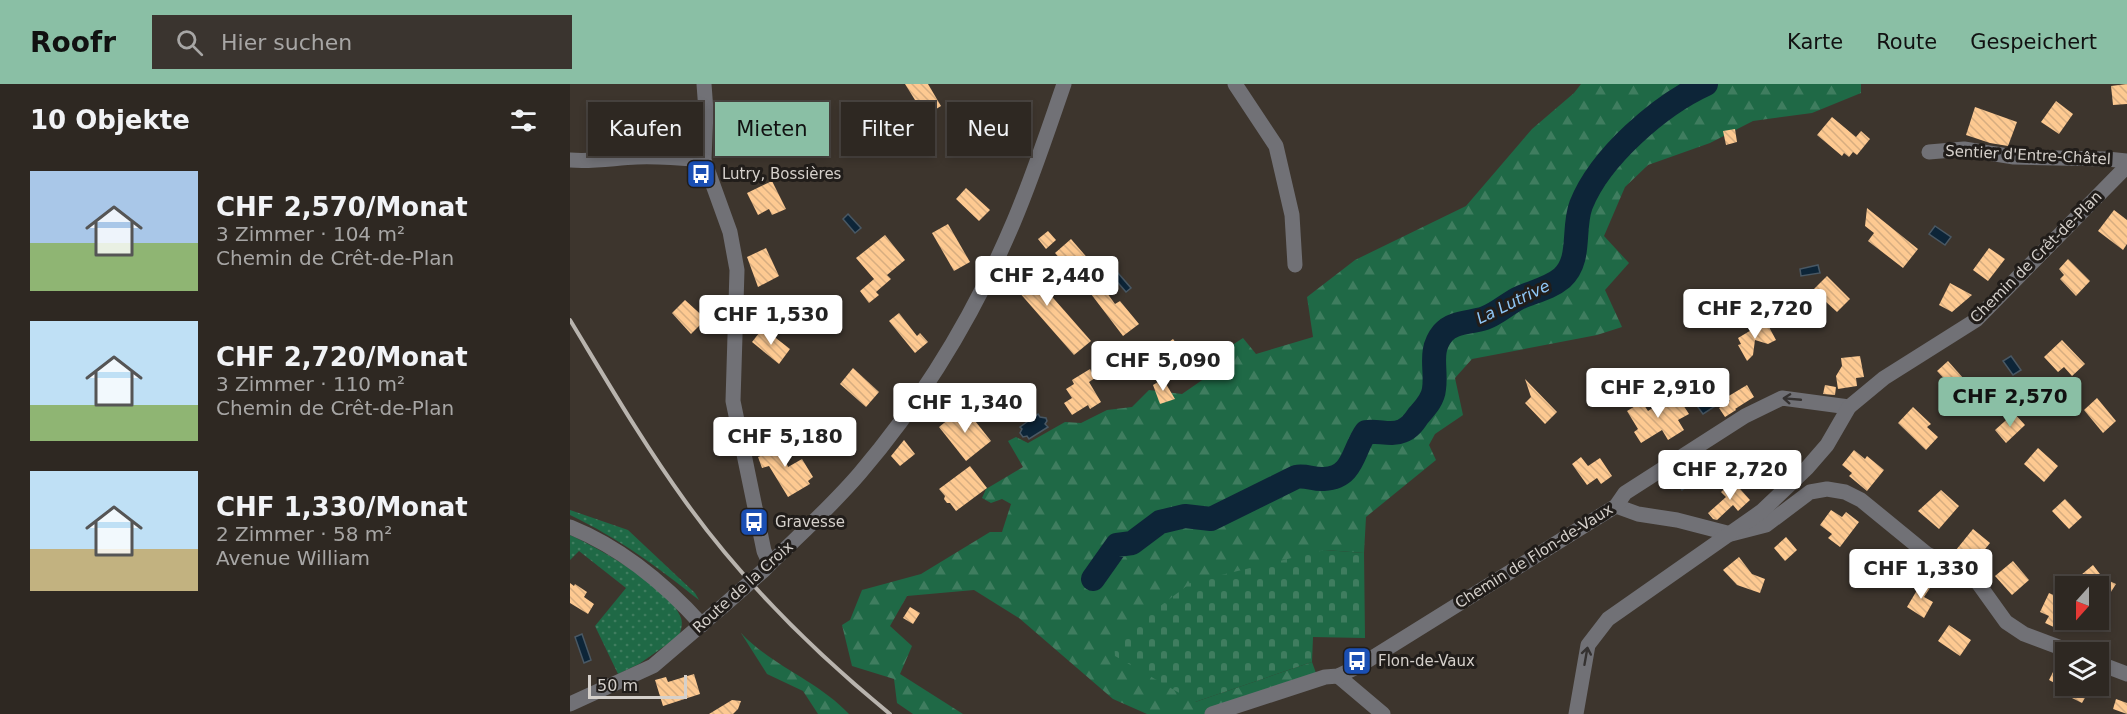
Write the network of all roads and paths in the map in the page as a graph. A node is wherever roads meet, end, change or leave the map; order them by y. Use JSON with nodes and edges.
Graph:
{"nodes":[{"id":1,"x":704,"y":84,"type":"edge"},
{"id":2,"x":1065,"y":84,"type":"edge"},
{"id":3,"x":1235,"y":84,"type":"edge"},
{"id":4,"x":1929,"y":152,"type":"dead end"},
{"id":5,"x":570,"y":160,"type":"edge"},
{"id":6,"x":704,"y":160,"type":"junction"},
{"id":7,"x":2127,"y":161,"type":"edge"},
{"id":8,"x":2127,"y":166,"type":"edge"},
{"id":9,"x":1295,"y":264,"type":"dead end"},
{"id":10,"x":1850,"y":407,"type":"junction"},
{"id":11,"x":1616,"y":506,"type":"junction"},
{"id":12,"x":570,"y":527,"type":"edge"},
{"id":13,"x":1731,"y":534,"type":"junction"},
{"id":14,"x":767,"y":567,"type":"junction"},
{"id":15,"x":702,"y":625,"type":"junction"},
{"id":16,"x":2055,"y":646,"type":"edge"},
{"id":17,"x":2109,"y":667,"type":"edge"},
{"id":18,"x":2127,"y":674,"type":"edge"},
{"id":19,"x":1338,"y":676,"type":"junction"},
{"id":20,"x":570,"y":704,"type":"edge"},
{"id":21,"x":1212,"y":714,"type":"edge"},
{"id":22,"x":1383,"y":714,"type":"edge"},
{"id":23,"x":1575,"y":714,"type":"edge"}],
"edges":[{"from":1,"to":6,"type":"street"},
{"from":2,"to":14,"type":"street","name":"Route de la Croix"},
{"from":3,"to":9,"type":"street"},
{"from":4,"to":7,"type":"street","name":"Sentier d'Entre-Châtel"},
{"from":5,"to":6,"type":"street"},
{"from":6,"to":14,"type":"street"},
{"from":8,"to":10,"type":"street","name":"Chemin de Crêt-de-Plan"},
{"from":10,"to":11,"type":"street","name":"Chemin de Flon-de-Vaux","one_way":true},
{"from":10,"to":13,"type":"street","name":"Chemin de Crêt-de-Plan"},
{"from":11,"to":13,"type":"street"},
{"from":11,"to":19,"type":"street","name":"Chemin de Flon-de-Vaux"},
{"from":12,"to":15,"type":"street"},
{"from":13,"to":16,"type":"street"},
{"from":23,"to":13,"type":"street","name":"Chemin de Crêt-de-Plan","one_way":true},
{"from":14,"to":15,"type":"street","name":"Route de la Croix","bridge":true},
{"from":15,"to":20,"type":"street","name":"Route de la Croix"},
{"from":17,"to":18,"type":"street"},
{"from":19,"to":21,"type":"street","name":"Chemin de Flon-de-Vaux"},
{"from":19,"to":22,"type":"street"}]}
